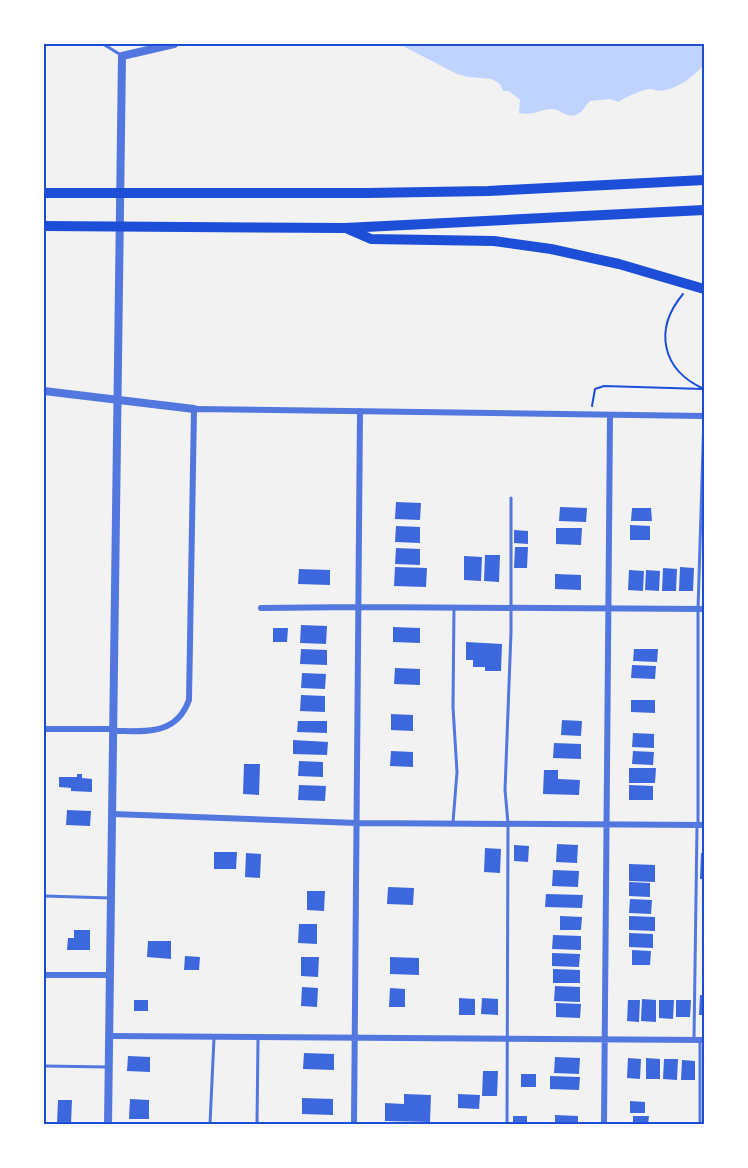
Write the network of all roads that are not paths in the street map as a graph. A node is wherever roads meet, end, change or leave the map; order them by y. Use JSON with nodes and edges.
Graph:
{"nodes":[{"id":1,"x":103,"y":44,"type":"edge"},
{"id":2,"x":174,"y":44,"type":"edge"},
{"id":3,"x":123,"y":56,"type":"junction"},
{"id":4,"x":705,"y":180,"type":"edge"},
{"id":5,"x":44,"y":193,"type":"edge"},
{"id":6,"x":705,"y":210,"type":"edge"},
{"id":7,"x":44,"y":226,"type":"edge"},
{"id":8,"x":345,"y":228,"type":"junction"},
{"id":9,"x":705,"y":289,"type":"edge"},
{"id":10,"x":44,"y":391,"type":"edge"},
{"id":11,"x":194,"y":409,"type":"junction"},
{"id":12,"x":360,"y":411,"type":"junction"},
{"id":13,"x":610,"y":416,"type":"junction"},
{"id":14,"x":704,"y":416,"type":"edge"},
{"id":15,"x":511,"y":498,"type":"dead end"},
{"id":16,"x":359,"y":607,"type":"junction"},
{"id":17,"x":454,"y":607,"type":"junction"},
{"id":18,"x":512,"y":607,"type":"junction"},
{"id":19,"x":261,"y":608,"type":"dead end"},
{"id":20,"x":608,"y":609,"type":"junction"},
{"id":21,"x":701,"y":609,"type":"edge"},
{"id":22,"x":44,"y":729,"type":"edge"},
{"id":23,"x":114,"y":730,"type":"junction"},
{"id":24,"x":113,"y":814,"type":"junction"},
{"id":25,"x":357,"y":823,"type":"junction"},
{"id":26,"x":508,"y":823,"type":"junction"},
{"id":27,"x":606,"y":823,"type":"junction"},
{"id":28,"x":453,"y":824,"type":"junction"},
{"id":29,"x":700,"y":825,"type":"edge"},
{"id":30,"x":44,"y":896,"type":"edge"},
{"id":31,"x":112,"y":898,"type":"junction"},
{"id":32,"x":44,"y":975,"type":"edge"},
{"id":33,"x":110,"y":975,"type":"junction"},
{"id":34,"x":110,"y":1036,"type":"junction"},
{"id":35,"x":214,"y":1036,"type":"junction"},
{"id":36,"x":258,"y":1037,"type":"junction"},
{"id":37,"x":355,"y":1038,"type":"junction"},
{"id":38,"x":508,"y":1039,"type":"junction"},
{"id":39,"x":604,"y":1040,"type":"junction"},
{"id":40,"x":700,"y":1040,"type":"edge"},
{"id":41,"x":44,"y":1066,"type":"edge"},
{"id":42,"x":109,"y":1066,"type":"junction"},
{"id":43,"x":108,"y":1125,"type":"edge"},
{"id":44,"x":210,"y":1125,"type":"edge"},
{"id":45,"x":257,"y":1125,"type":"edge"},
{"id":46,"x":354,"y":1125,"type":"edge"},
{"id":47,"x":507,"y":1125,"type":"edge"},
{"id":48,"x":604,"y":1125,"type":"edge"},
{"id":49,"x":700,"y":1125,"type":"edge"}],
"edges":[{"from":1,"to":3,"type":"lane"},
{"from":2,"to":3,"type":"street"},
{"from":3,"to":23,"type":"street"},
{"from":4,"to":5,"type":"highway"},
{"from":6,"to":8,"type":"highway"},
{"from":7,"to":8,"type":"highway"},
{"from":8,"to":9,"type":"highway"},
{"from":10,"to":11,"type":"street"},
{"from":11,"to":12,"type":"street"},
{"from":11,"to":23,"type":"street"},
{"from":12,"to":13,"type":"street"},
{"from":12,"to":16,"type":"street"},
{"from":13,"to":14,"type":"street"},
{"from":13,"to":20,"type":"street"},
{"from":14,"to":21,"type":"lane"},
{"from":15,"to":18,"type":"lane"},
{"from":16,"to":17,"type":"street"},
{"from":16,"to":19,"type":"street"},
{"from":16,"to":25,"type":"street"},
{"from":17,"to":18,"type":"street"},
{"from":17,"to":28,"type":"lane"},
{"from":18,"to":20,"type":"street"},
{"from":18,"to":26,"type":"lane"},
{"from":20,"to":21,"type":"street"},
{"from":20,"to":27,"type":"street"},
{"from":21,"to":29,"type":"lane"},
{"from":22,"to":23,"type":"street"},
{"from":23,"to":24,"type":"street"},
{"from":24,"to":25,"type":"street"},
{"from":24,"to":31,"type":"street"},
{"from":25,"to":28,"type":"street"},
{"from":25,"to":37,"type":"street"},
{"from":26,"to":27,"type":"street"},
{"from":26,"to":28,"type":"street"},
{"from":26,"to":38,"type":"lane"},
{"from":27,"to":29,"type":"street"},
{"from":27,"to":39,"type":"street"},
{"from":29,"to":40,"type":"lane"},
{"from":30,"to":31,"type":"lane"},
{"from":31,"to":33,"type":"street"},
{"from":32,"to":33,"type":"street"},
{"from":33,"to":34,"type":"street"},
{"from":34,"to":35,"type":"street"},
{"from":34,"to":42,"type":"street"},
{"from":35,"to":36,"type":"street"},
{"from":35,"to":44,"type":"lane"},
{"from":36,"to":37,"type":"street"},
{"from":36,"to":45,"type":"lane"},
{"from":37,"to":38,"type":"street"},
{"from":37,"to":46,"type":"street"},
{"from":38,"to":39,"type":"street"},
{"from":38,"to":47,"type":"lane"},
{"from":39,"to":40,"type":"street"},
{"from":39,"to":48,"type":"street"},
{"from":40,"to":49,"type":"lane"},
{"from":41,"to":42,"type":"lane"},
{"from":42,"to":43,"type":"street"}]}
